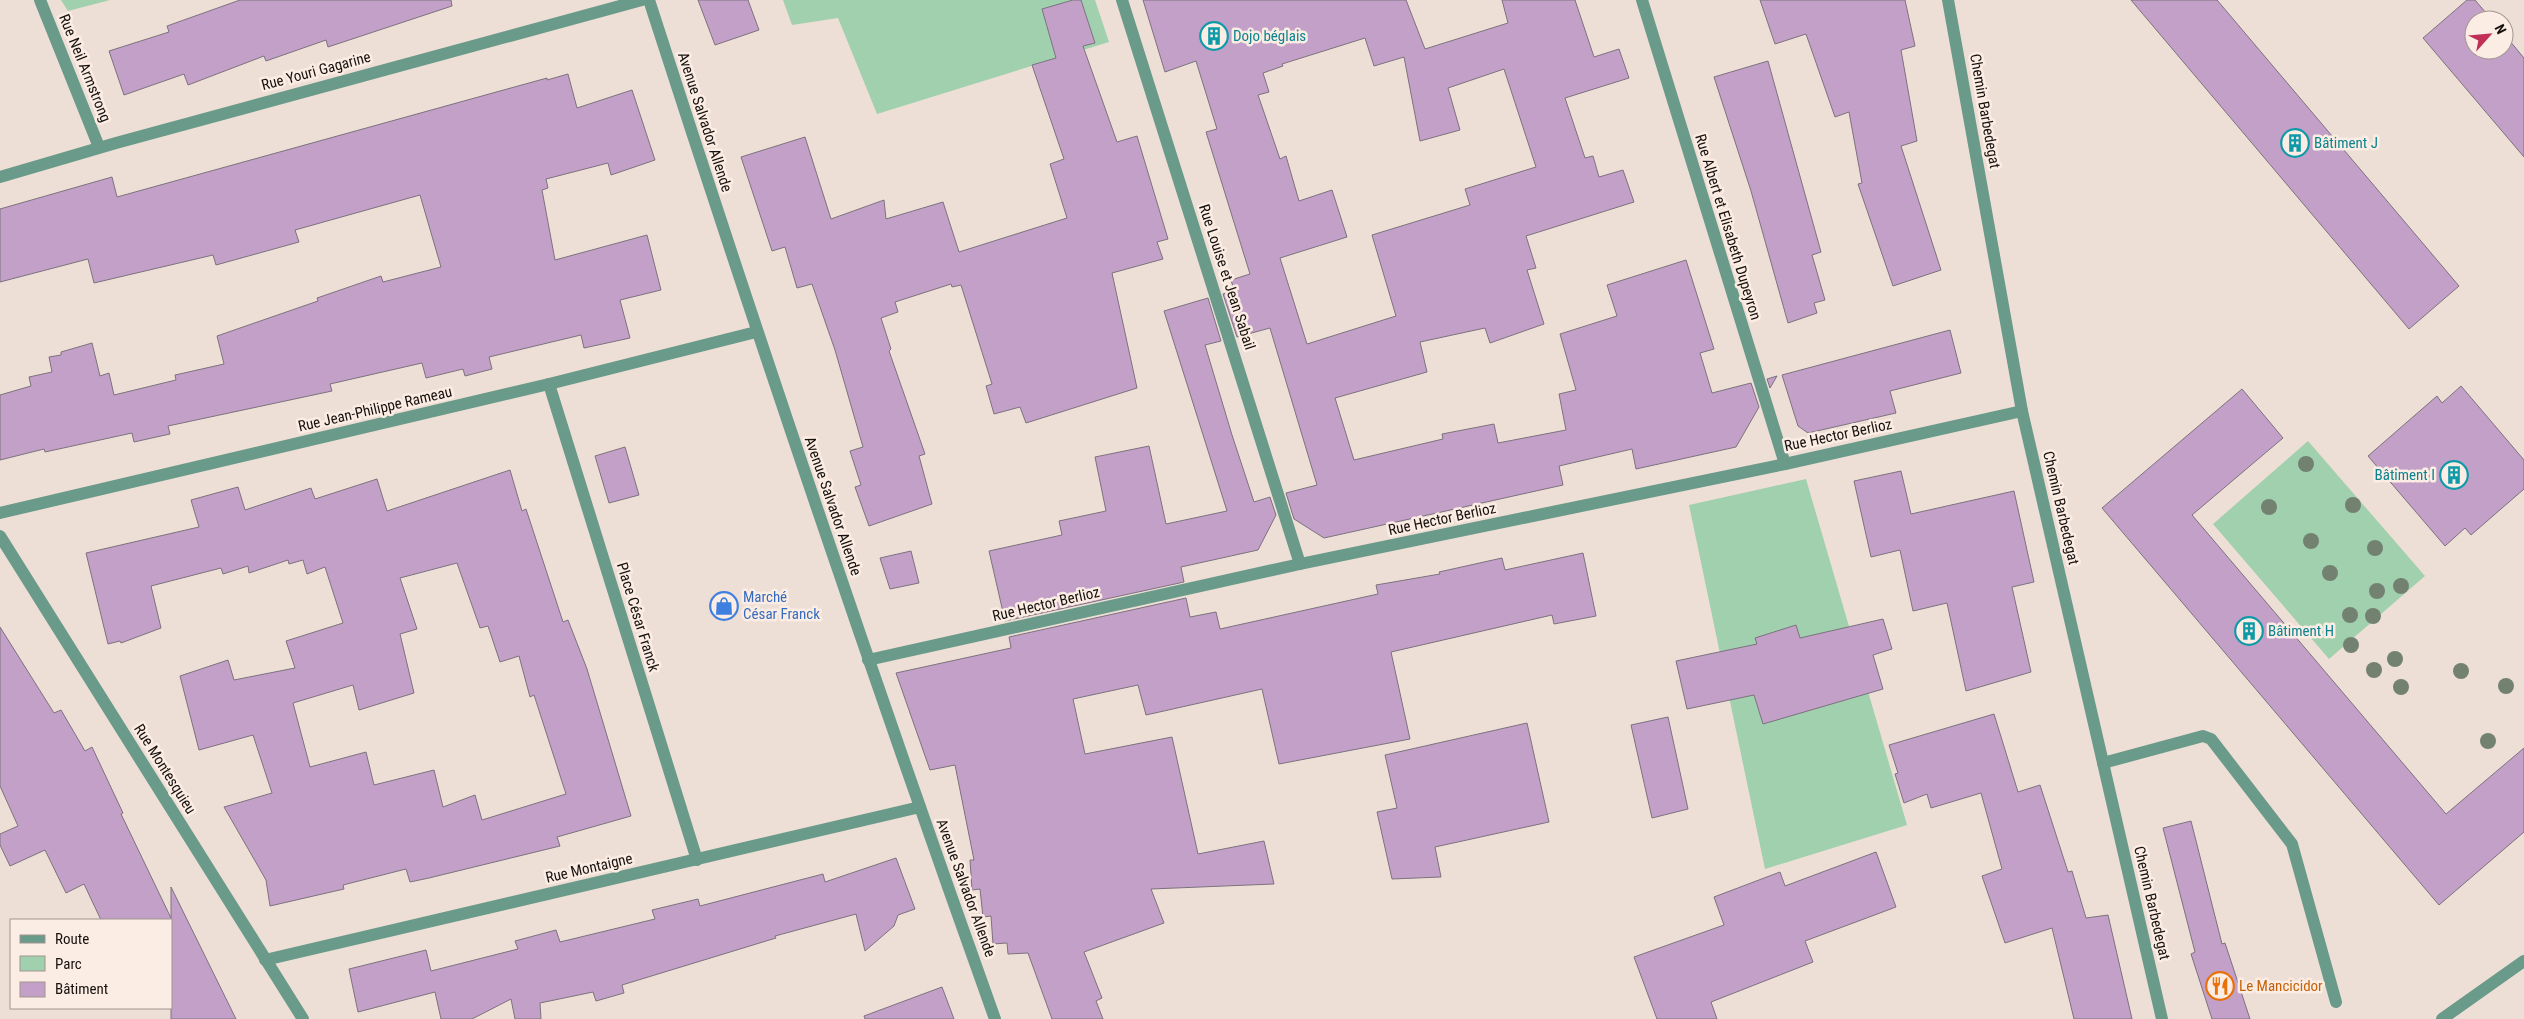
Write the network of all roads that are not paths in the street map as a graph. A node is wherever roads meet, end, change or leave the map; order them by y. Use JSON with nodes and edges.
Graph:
{"nodes":[{"id":1,"x":40,"y":0,"type":"edge"},
{"id":2,"x":642,"y":0,"type":"edge"},
{"id":3,"x":649,"y":0,"type":"edge"},
{"id":4,"x":1122,"y":0,"type":"edge"},
{"id":5,"x":1642,"y":0,"type":"edge"},
{"id":6,"x":1948,"y":0,"type":"edge"},
{"id":7,"x":99,"y":147,"type":"junction"},
{"id":8,"x":0,"y":177,"type":"edge"},
{"id":9,"x":756,"y":332,"type":"junction"},
{"id":10,"x":549,"y":384,"type":"junction"},
{"id":11,"x":2022,"y":411,"type":"junction"},
{"id":12,"x":1785,"y":464,"type":"junction"},
{"id":13,"x":0,"y":513,"type":"edge"},
{"id":14,"x":0,"y":536,"type":"edge"},
{"id":15,"x":1300,"y":564,"type":"junction"},
{"id":16,"x":868,"y":660,"type":"junction"},
{"id":17,"x":2103,"y":764,"type":"junction"},
{"id":18,"x":920,"y":807,"type":"junction"},
{"id":19,"x":696,"y":860,"type":"junction"},
{"id":20,"x":265,"y":960,"type":"junction"},
{"id":21,"x":2524,"y":961,"type":"edge"},
{"id":22,"x":2336,"y":1002,"type":"dead end"},
{"id":23,"x":303,"y":1019,"type":"edge"},
{"id":24,"x":995,"y":1019,"type":"edge"},
{"id":25,"x":2162,"y":1019,"type":"edge"},
{"id":26,"x":2442,"y":1019,"type":"edge"}],
"edges":[{"from":1,"to":7,"type":"street","name":"Rue Neil Armstrong"},
{"from":2,"to":7,"type":"street","name":"Rue Youri Gagarine"},
{"from":3,"to":9,"type":"street","name":"Avenue Salvador Allende"},
{"from":4,"to":15,"type":"street","name":"Rue Louise et Jean Sabail"},
{"from":5,"to":12,"type":"street","name":"Rue Albert et Elisabeth Dupeyron"},
{"from":6,"to":11,"type":"street","name":"Chemin Barbedegat"},
{"from":7,"to":8,"type":"street","name":"Rue Youri Gagarine"},
{"from":9,"to":10,"type":"street","name":"Rue Jean-Philippe Rameau"},
{"from":9,"to":16,"type":"street","name":"Avenue Salvador Allende"},
{"from":10,"to":13,"type":"street","name":"Rue Jean-Philippe Rameau"},
{"from":10,"to":19,"type":"street","name":"Place César Franck"},
{"from":11,"to":12,"type":"street","name":"Rue Hector Berlioz"},
{"from":11,"to":17,"type":"street","name":"Chemin Barbedegat"},
{"from":12,"to":15,"type":"street","name":"Rue Hector Berlioz"},
{"from":14,"to":20,"type":"street","name":"Rue Montesquieu"},
{"from":15,"to":16,"type":"street","name":"Rue Hector Berlioz"},
{"from":16,"to":18,"type":"street","name":"Avenue Salvador Allende"},
{"from":17,"to":22,"type":"street"},
{"from":17,"to":25,"type":"street","name":"Chemin Barbedegat"},
{"from":18,"to":19,"type":"street","name":"Rue Montaigne"},
{"from":18,"to":24,"type":"street","name":"Avenue Salvador Allende"},
{"from":19,"to":20,"type":"street","name":"Rue Montaigne"},
{"from":20,"to":23,"type":"street","name":"Rue Montesquieu"},
{"from":21,"to":26,"type":"street"}]}
